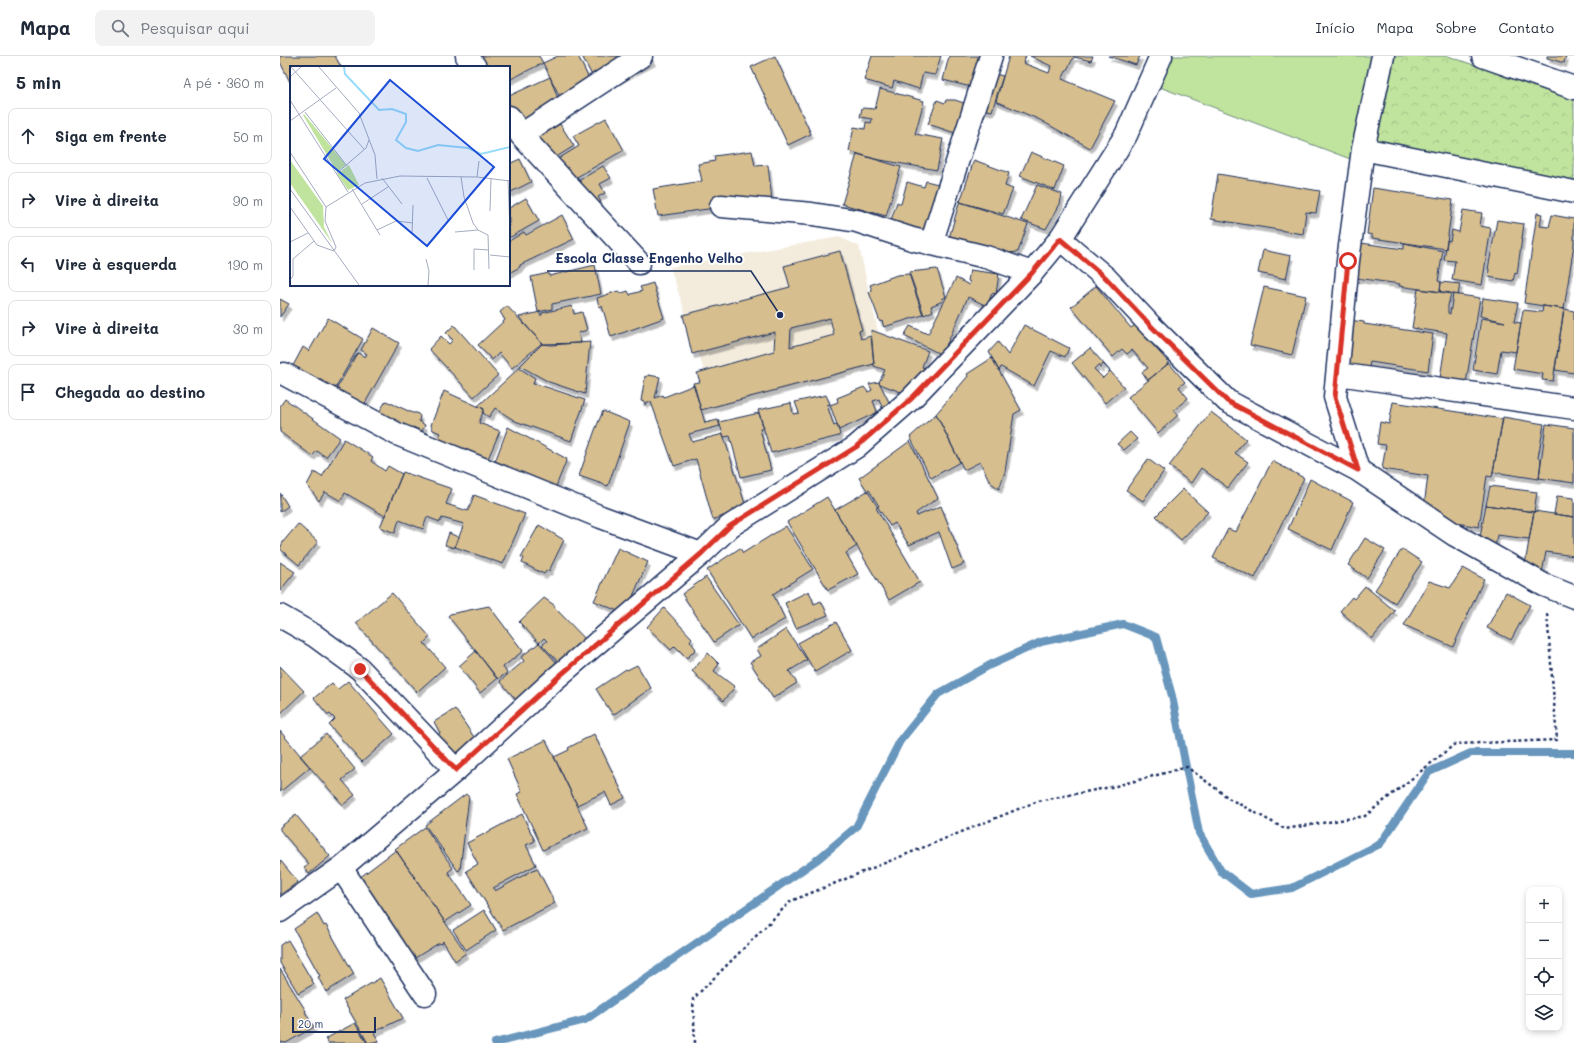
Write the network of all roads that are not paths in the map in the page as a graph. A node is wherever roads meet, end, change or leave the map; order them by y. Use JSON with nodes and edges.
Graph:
{"nodes":[{"id":1,"x":467,"y":56,"type":"edge"},
{"id":2,"x":641,"y":56,"type":"edge"},
{"id":3,"x":991,"y":56,"type":"edge"},
{"id":4,"x":1161,"y":56,"type":"edge"},
{"id":5,"x":1383,"y":56,"type":"edge"},
{"id":6,"x":1483,"y":56,"type":"edge"},
{"id":7,"x":474,"y":66,"type":"edge"},
{"id":8,"x":1574,"y":88,"type":"edge"},
{"id":9,"x":510,"y":118,"type":"edge"},
{"id":10,"x":521,"y":135,"type":"junction"},
{"id":11,"x":1363,"y":149,"type":"junction"},
{"id":12,"x":1574,"y":192,"type":"edge"},
{"id":13,"x":721,"y":206,"type":"dead end"},
{"id":14,"x":1060,"y":239,"type":"junction"},
{"id":15,"x":931,"y":244,"type":"junction"},
{"id":16,"x":639,"y":263,"type":"dead end"},
{"id":17,"x":1032,"y":273,"type":"junction"},
{"id":18,"x":284,"y":374,"type":"dead end"},
{"id":19,"x":1338,"y":374,"type":"junction"},
{"id":20,"x":1574,"y":408,"type":"edge"},
{"id":21,"x":1358,"y":470,"type":"junction"},
{"id":22,"x":701,"y":554,"type":"junction"},
{"id":23,"x":1574,"y":597,"type":"edge"},
{"id":24,"x":280,"y":616,"type":"edge"},
{"id":25,"x":456,"y":770,"type":"junction"},
{"id":26,"x":341,"y":868,"type":"junction"},
{"id":27,"x":280,"y":911,"type":"edge"},
{"id":28,"x":425,"y":994,"type":"dead end"}],
"edges":[{"from":1,"to":7,"type":"street"},
{"from":2,"to":10,"type":"street"},
{"from":3,"to":15,"type":"street"},
{"from":4,"to":14,"type":"street"},
{"from":5,"to":11,"type":"street"},
{"from":6,"to":8,"type":"street"},
{"from":9,"to":10,"type":"street"},
{"from":10,"to":16,"type":"street"},
{"from":11,"to":12,"type":"street"},
{"from":11,"to":19,"type":"street"},
{"from":13,"to":15,"type":"street"},
{"from":14,"to":17,"type":"street"},
{"from":14,"to":21,"type":"street"},
{"from":15,"to":17,"type":"street"},
{"from":17,"to":22,"type":"street"},
{"from":18,"to":22,"type":"street"},
{"from":19,"to":20,"type":"street"},
{"from":19,"to":21,"type":"street"},
{"from":21,"to":23,"type":"street"},
{"from":22,"to":25,"type":"street"},
{"from":24,"to":25,"type":"street"},
{"from":25,"to":26,"type":"street"},
{"from":26,"to":27,"type":"street"},
{"from":26,"to":28,"type":"street"}]}
